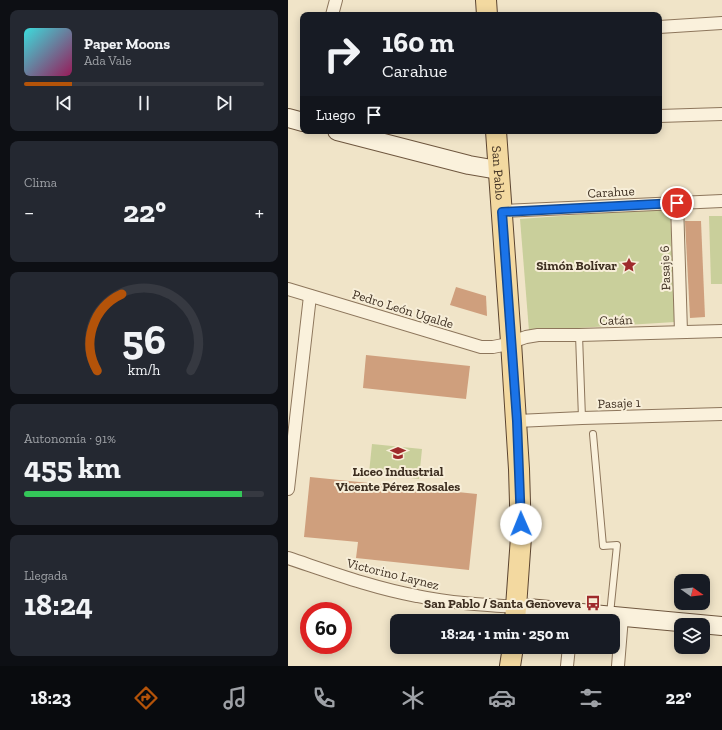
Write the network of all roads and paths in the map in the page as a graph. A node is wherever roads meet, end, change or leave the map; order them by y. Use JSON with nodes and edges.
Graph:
{"nodes":[{"id":1,"x":336,"y":0,"type":"edge"},
{"id":2,"x":480,"y":0,"type":"edge"},
{"id":3,"x":486,"y":0,"type":"edge"},
{"id":4,"x":333,"y":12,"type":"edge"},
{"id":5,"x":487,"y":12,"type":"edge"},
{"id":6,"x":722,"y":24,"type":"edge"},
{"id":7,"x":662,"y":27,"type":"edge"},
{"id":8,"x":722,"y":114,"type":"edge"},
{"id":9,"x":662,"y":116,"type":"edge"},
{"id":10,"x":288,"y":118,"type":"edge"},
{"id":11,"x":300,"y":121,"type":"edge"},
{"id":12,"x":349,"y":134,"type":"edge"},
{"id":13,"x":496,"y":134,"type":"edge"},
{"id":14,"x":498,"y":170,"type":"junction"},
{"id":15,"x":722,"y":201,"type":"edge"},
{"id":16,"x":677,"y":203,"type":"junction"},
{"id":17,"x":502,"y":212,"type":"junction"},
{"id":18,"x":288,"y":289,"type":"edge"},
{"id":19,"x":310,"y":296,"type":"junction"},
{"id":20,"x":722,"y":331,"type":"edge"},
{"id":21,"x":681,"y":332,"type":"junction"},
{"id":22,"x":579,"y":335,"type":"junction"},
{"id":23,"x":511,"y":342,"type":"junction"},
{"id":24,"x":722,"y":414,"type":"edge"},
{"id":25,"x":582,"y":418,"type":"junction"},
{"id":26,"x":517,"y":421,"type":"junction"},
{"id":27,"x":593,"y":434,"type":"dead end"},
{"id":28,"x":288,"y":488,"type":"edge"},
{"id":29,"x":288,"y":558,"type":"edge"},
{"id":30,"x":516,"y":614,"type":"edge"},
{"id":31,"x":616,"y":614,"type":"edge"},
{"id":32,"x":620,"y":617,"type":"edge"},
{"id":33,"x":722,"y":626,"type":"edge"},
{"id":34,"x":512,"y":654,"type":"edge"},
{"id":35,"x":568,"y":654,"type":"edge"},
{"id":36,"x":618,"y":654,"type":"edge"},
{"id":37,"x":510,"y":666,"type":"edge"},
{"id":38,"x":567,"y":666,"type":"edge"},
{"id":39,"x":618,"y":666,"type":"edge"}],
"edges":[{"from":1,"to":4,"type":"street"},
{"from":2,"to":3,"type":"street"},
{"from":3,"to":5,"type":"main road"},
{"from":6,"to":7,"type":"street"},
{"from":8,"to":9,"type":"street"},
{"from":10,"to":11,"type":"street"},
{"from":12,"to":14,"type":"street"},
{"from":13,"to":14,"type":"main road","name":"San Pablo"},
{"from":14,"to":17,"type":"main road","name":"San Pablo"},
{"from":15,"to":16,"type":"street","name":"Carahue"},
{"from":16,"to":17,"type":"street","name":"Carahue"},
{"from":16,"to":21,"type":"street","name":"Pasaje 6"},
{"from":17,"to":23,"type":"main road","name":"San Pablo"},
{"from":18,"to":19,"type":"street","name":"Pedro León Ugalde"},
{"from":19,"to":23,"type":"street","name":"Pedro León Ugalde"},
{"from":19,"to":28,"type":"street"},
{"from":20,"to":21,"type":"street","name":"Catán"},
{"from":21,"to":22,"type":"street","name":"Catán"},
{"from":22,"to":23,"type":"street","name":"Catán"},
{"from":22,"to":25,"type":"lane"},
{"from":23,"to":26,"type":"main road","name":"San Pablo"},
{"from":24,"to":25,"type":"street","name":"Pasaje 1"},
{"from":25,"to":26,"type":"street","name":"Pasaje 1"},
{"from":26,"to":30,"type":"main road","name":"San Pablo"},
{"from":27,"to":31,"type":"lane"},
{"from":29,"to":30,"type":"street","name":"Victorino Laynez"},
{"from":32,"to":33,"type":"street"},
{"from":34,"to":37,"type":"main road"},
{"from":35,"to":38,"type":"street"},
{"from":36,"to":39,"type":"street"}]}
